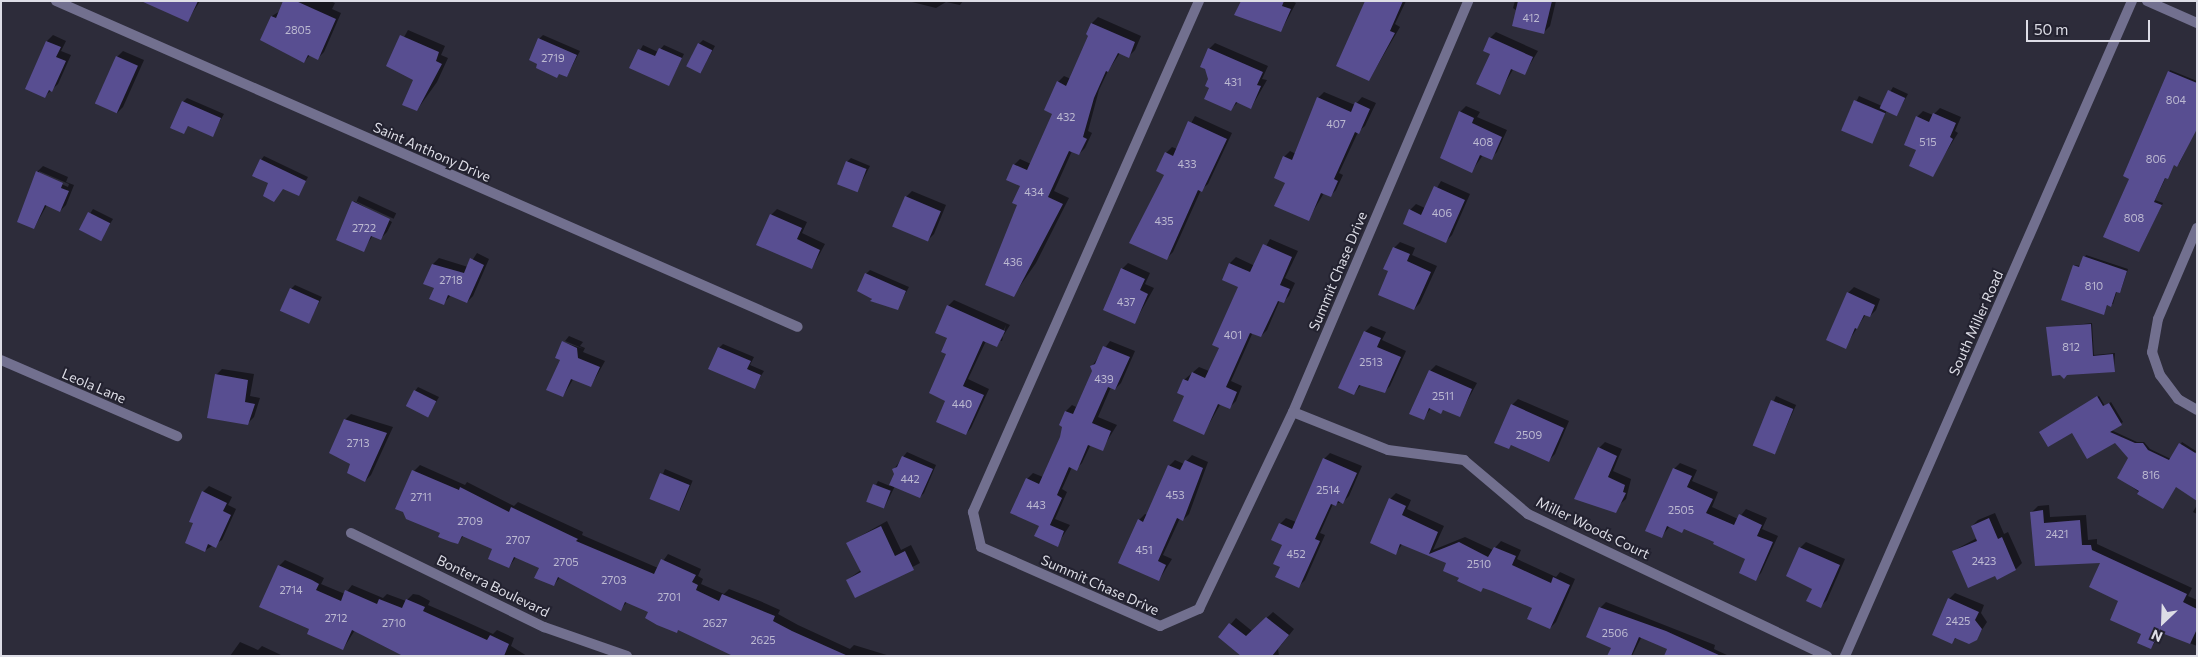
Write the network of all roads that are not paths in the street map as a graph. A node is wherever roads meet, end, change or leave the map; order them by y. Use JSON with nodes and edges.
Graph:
{"nodes":[{"id":1,"x":56,"y":1,"type":"edge"},
{"id":2,"x":1199,"y":1,"type":"edge"},
{"id":3,"x":1468,"y":1,"type":"edge"},
{"id":4,"x":2132,"y":1,"type":"edge"},
{"id":5,"x":2147,"y":1,"type":"edge"},
{"id":6,"x":2197,"y":22,"type":"edge"},
{"id":7,"x":2197,"y":228,"type":"edge"},
{"id":8,"x":798,"y":327,"type":"dead end"},
{"id":9,"x":1,"y":360,"type":"edge"},
{"id":10,"x":2197,"y":410,"type":"edge"},
{"id":11,"x":1293,"y":412,"type":"junction"},
{"id":12,"x":177,"y":436,"type":"dead end"},
{"id":13,"x":351,"y":532,"type":"dead end"},
{"id":14,"x":627,"y":656,"type":"edge"},
{"id":15,"x":1828,"y":656,"type":"edge"},
{"id":16,"x":1845,"y":656,"type":"edge"}],
"edges":[{"from":1,"to":8,"type":"street","name":"Saint Anthony Drive"},
{"from":2,"to":11,"type":"street","name":"Summit Chase Drive"},
{"from":3,"to":11,"type":"street","name":"Summit Chase Drive"},
{"from":4,"to":16,"type":"street","name":"South Miller Road"},
{"from":5,"to":6,"type":"street"},
{"from":7,"to":10,"type":"street"},
{"from":9,"to":12,"type":"street","name":"Leola Lane"},
{"from":11,"to":15,"type":"street","name":"Miller Woods Court"},
{"from":13,"to":14,"type":"street","name":"Bonterra Boulevard"}]}
